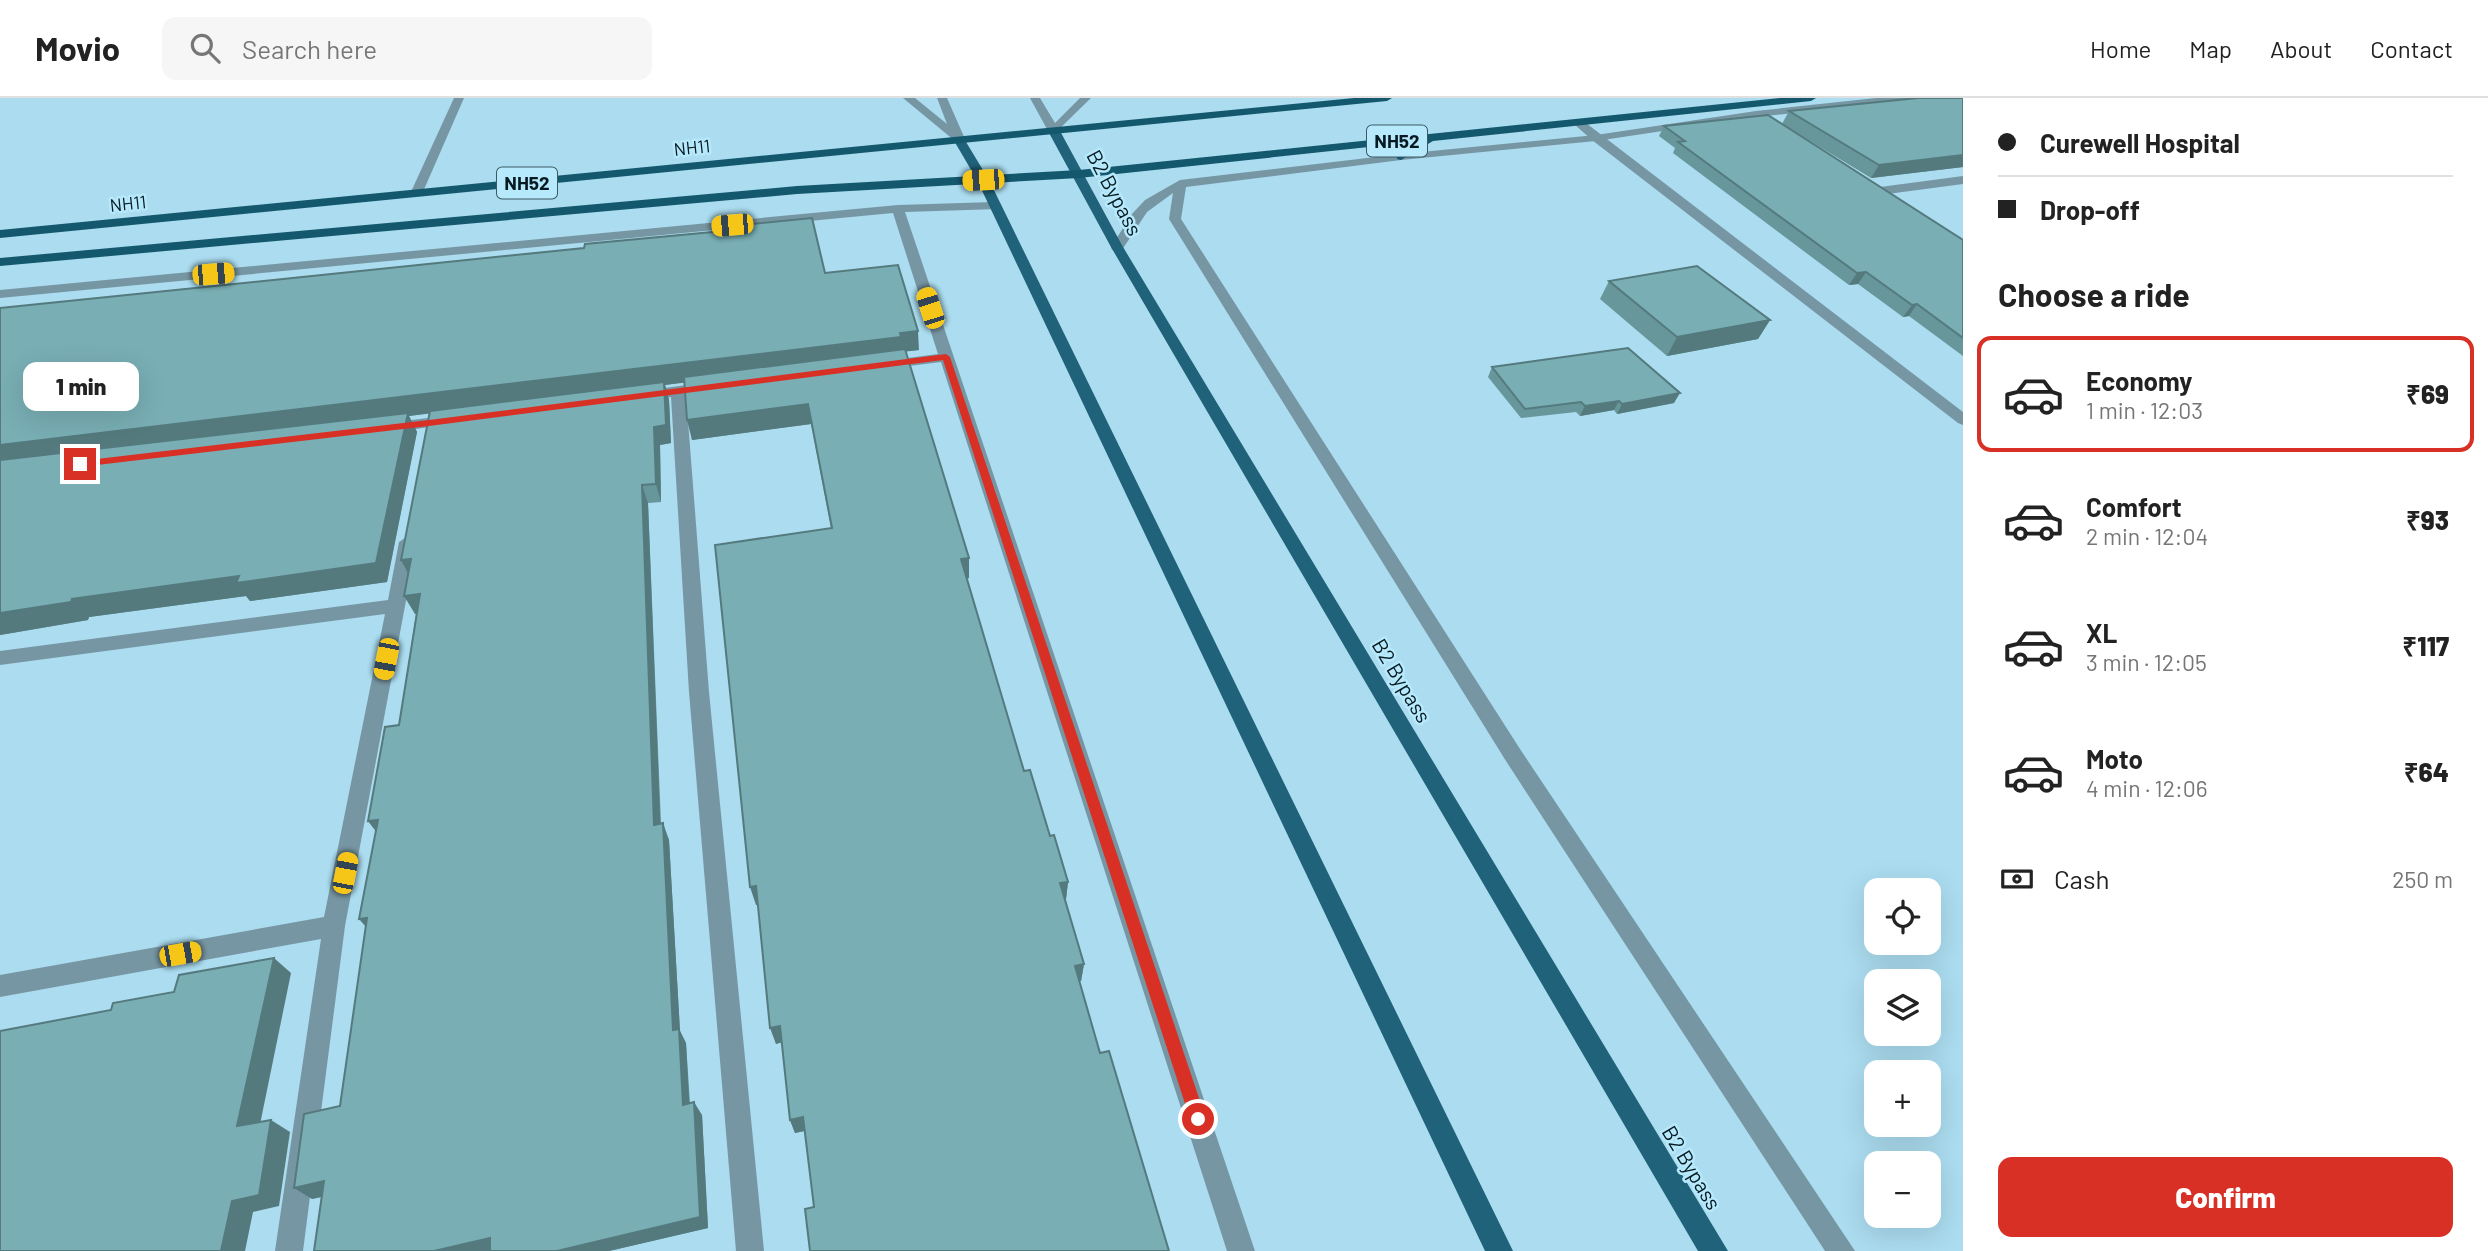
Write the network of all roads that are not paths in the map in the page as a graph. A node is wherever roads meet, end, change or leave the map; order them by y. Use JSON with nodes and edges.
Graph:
{"nodes":[{"id":1,"x":459,"y":98,"type":"edge"},
{"id":2,"x":908,"y":98,"type":"edge"},
{"id":3,"x":942,"y":98,"type":"edge"},
{"id":4,"x":1035,"y":98,"type":"edge"},
{"id":5,"x":1086,"y":98,"type":"edge"},
{"id":6,"x":1387,"y":98,"type":"edge"},
{"id":7,"x":1811,"y":98,"type":"edge"},
{"id":8,"x":1906,"y":98,"type":"edge"},
{"id":9,"x":1756,"y":114,"type":"junction"},
{"id":10,"x":1578,"y":122,"type":"junction"},
{"id":11,"x":1779,"y":128,"type":"edge"},
{"id":12,"x":1054,"y":131,"type":"junction"},
{"id":13,"x":1432,"y":137,"type":"junction"},
{"id":14,"x":1596,"y":138,"type":"junction"},
{"id":15,"x":959,"y":139,"type":"junction"},
{"id":16,"x":1401,"y":157,"type":"junction"},
{"id":17,"x":1079,"y":173,"type":"junction"},
{"id":18,"x":983,"y":180,"type":"junction"},
{"id":19,"x":1963,"y":180,"type":"edge"},
{"id":20,"x":1180,"y":184,"type":"junction"},
{"id":21,"x":416,"y":194,"type":"junction"},
{"id":22,"x":1901,"y":205,"type":"edge"},
{"id":23,"x":994,"y":206,"type":"junction"},
{"id":24,"x":898,"y":209,"type":"junction"},
{"id":25,"x":0,"y":234,"type":"edge"},
{"id":26,"x":1117,"y":247,"type":"junction"},
{"id":27,"x":0,"y":262,"type":"edge"},
{"id":28,"x":0,"y":295,"type":"edge"},
{"id":29,"x":946,"y":357,"type":"junction"},
{"id":30,"x":866,"y":367,"type":"edge"},
{"id":31,"x":732,"y":384,"type":"edge"},
{"id":32,"x":678,"y":391,"type":"junction"},
{"id":33,"x":623,"y":398,"type":"edge"},
{"id":34,"x":470,"y":418,"type":"edge"},
{"id":35,"x":1963,"y":421,"type":"edge"},
{"id":36,"x":429,"y":423,"type":"junction"},
{"id":37,"x":373,"y":430,"type":"edge"},
{"id":38,"x":424,"y":450,"type":"edge"},
{"id":39,"x":413,"y":515,"type":"edge"},
{"id":40,"x":396,"y":606,"type":"junction"},
{"id":41,"x":0,"y":658,"type":"edge"},
{"id":42,"x":334,"y":926,"type":"junction"},
{"id":43,"x":0,"y":986,"type":"edge"},
{"id":44,"x":289,"y":1251,"type":"edge"},
{"id":45,"x":750,"y":1251,"type":"edge"},
{"id":46,"x":1241,"y":1251,"type":"edge"},
{"id":47,"x":1499,"y":1251,"type":"edge"},
{"id":48,"x":1714,"y":1251,"type":"edge"},
{"id":49,"x":1841,"y":1251,"type":"edge"}],
"edges":[{"from":1,"to":21,"type":"street"},
{"from":2,"to":15,"type":"street"},
{"from":3,"to":15,"type":"street"},
{"from":4,"to":12,"type":"street"},
{"from":5,"to":12,"type":"street"},
{"from":6,"to":12,"type":"highway","name":"NH11","number":"NH52"},
{"from":7,"to":10,"type":"highway","number":"NH52"},
{"from":8,"to":9,"type":"street"},
{"from":9,"to":11,"type":"street"},
{"from":9,"to":14,"type":"street"},
{"from":10,"to":13,"type":"highway","number":"NH52"},
{"from":10,"to":14,"type":"street"},
{"from":12,"to":15,"type":"highway","name":"NH11","number":"NH52"},
{"from":12,"to":17,"type":"main road","name":"B2 Bypass"},
{"from":13,"to":16,"type":"highway"},
{"from":13,"to":17,"type":"highway","number":"NH52"},
{"from":14,"to":16,"type":"street"},
{"from":14,"to":35,"type":"street"},
{"from":15,"to":18,"type":"main road"},
{"from":15,"to":21,"type":"highway","name":"NH11","number":"NH52"},
{"from":16,"to":20,"type":"street"},
{"from":17,"to":18,"type":"highway","number":"NH52"},
{"from":17,"to":26,"type":"main road","name":"B2 Bypass"},
{"from":18,"to":23,"type":"main road"},
{"from":18,"to":27,"type":"highway","number":"NH52"},
{"from":19,"to":22,"type":"street"},
{"from":20,"to":26,"type":"street"},
{"from":20,"to":49,"type":"street"},
{"from":21,"to":25,"type":"highway","name":"NH11","number":"NH52"},
{"from":23,"to":24,"type":"street"},
{"from":23,"to":47,"type":"main road"},
{"from":24,"to":28,"type":"street"},
{"from":24,"to":29,"type":"street"},
{"from":26,"to":48,"type":"main road","name":"B2 Bypass"},
{"from":29,"to":30,"type":"street"},
{"from":29,"to":46,"type":"street"},
{"from":31,"to":32,"type":"street"},
{"from":32,"to":33,"type":"street"},
{"from":32,"to":45,"type":"street"},
{"from":34,"to":36,"type":"street"},
{"from":36,"to":37,"type":"street"},
{"from":36,"to":38,"type":"street"},
{"from":39,"to":40,"type":"street"},
{"from":40,"to":41,"type":"street"},
{"from":40,"to":42,"type":"street"},
{"from":42,"to":43,"type":"street"},
{"from":42,"to":44,"type":"street"}]}
